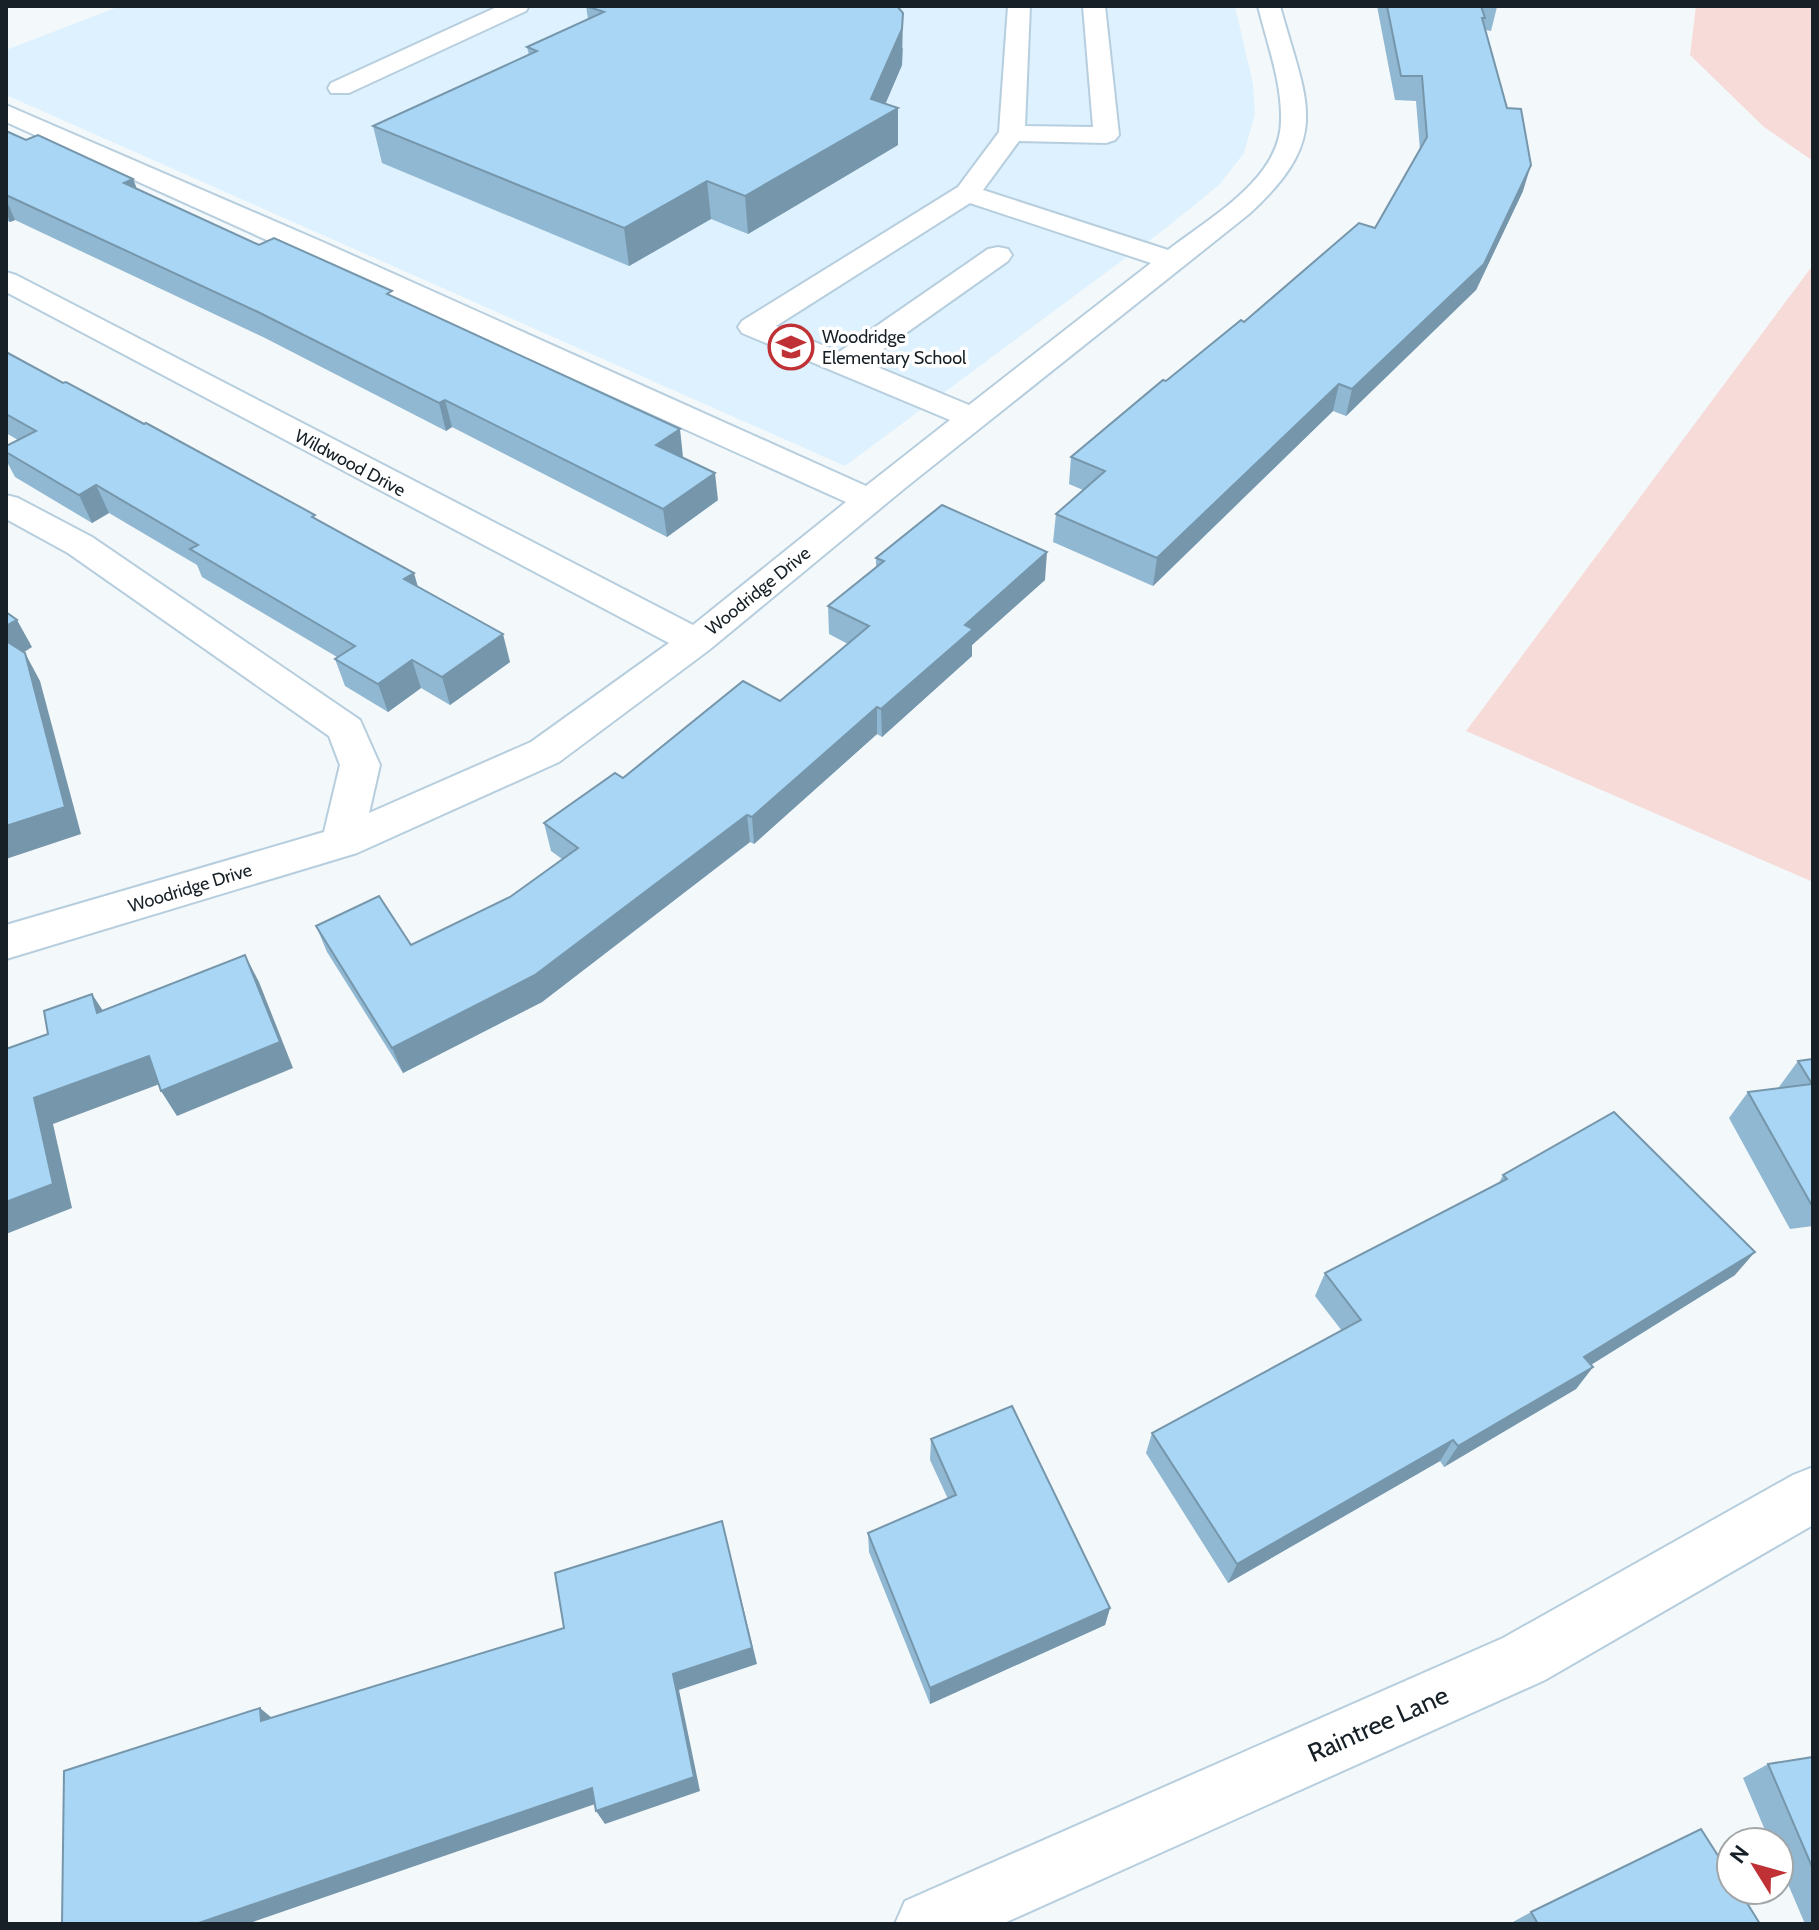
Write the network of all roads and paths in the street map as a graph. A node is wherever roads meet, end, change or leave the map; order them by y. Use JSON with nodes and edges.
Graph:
{"nodes":[{"id":1,"x":518,"y":6,"type":"edge"},
{"id":2,"x":1019,"y":6,"type":"edge"},
{"id":3,"x":1094,"y":6,"type":"edge"},
{"id":4,"x":1269,"y":6,"type":"edge"},
{"id":5,"x":340,"y":88,"type":"dead end"},
{"id":6,"x":6,"y":113,"type":"edge"},
{"id":7,"x":1012,"y":133,"type":"junction"},
{"id":8,"x":967,"y":193,"type":"junction"},
{"id":9,"x":998,"y":255,"type":"dead end"},
{"id":10,"x":1172,"y":261,"type":"junction"},
{"id":11,"x":6,"y":281,"type":"edge"},
{"id":12,"x":842,"y":364,"type":"junction"},
{"id":13,"x":973,"y":418,"type":"junction"},
{"id":14,"x":869,"y":500,"type":"junction"},
{"id":15,"x":6,"y":505,"type":"edge"},
{"id":16,"x":696,"y":642,"type":"junction"},
{"id":17,"x":342,"y":842,"type":"junction"},
{"id":18,"x":6,"y":942,"type":"edge"},
{"id":19,"x":1813,"y":1494,"type":"edge"},
{"id":20,"x":928,"y":1924,"type":"edge"}],
"edges":[{"from":1,"to":5,"type":"street"},
{"from":2,"to":7,"type":"street"},
{"from":3,"to":7,"type":"street"},
{"from":4,"to":10,"type":"street","name":"Woodridge Drive"},
{"from":6,"to":14,"type":"street"},
{"from":7,"to":8,"type":"street"},
{"from":8,"to":10,"type":"street"},
{"from":8,"to":12,"type":"street"},
{"from":9,"to":12,"type":"street"},
{"from":10,"to":13,"type":"street","name":"Woodridge Drive"},
{"from":11,"to":16,"type":"street","name":"Wildwood Drive"},
{"from":12,"to":13,"type":"street"},
{"from":13,"to":14,"type":"street","name":"Woodridge Drive"},
{"from":14,"to":16,"type":"street","name":"Woodridge Drive"},
{"from":15,"to":17,"type":"street"},
{"from":16,"to":17,"type":"street","name":"Woodridge Drive"},
{"from":17,"to":18,"type":"street","name":"Woodridge Drive"},
{"from":19,"to":20,"type":"street","name":"Raintree Lane"}]}
